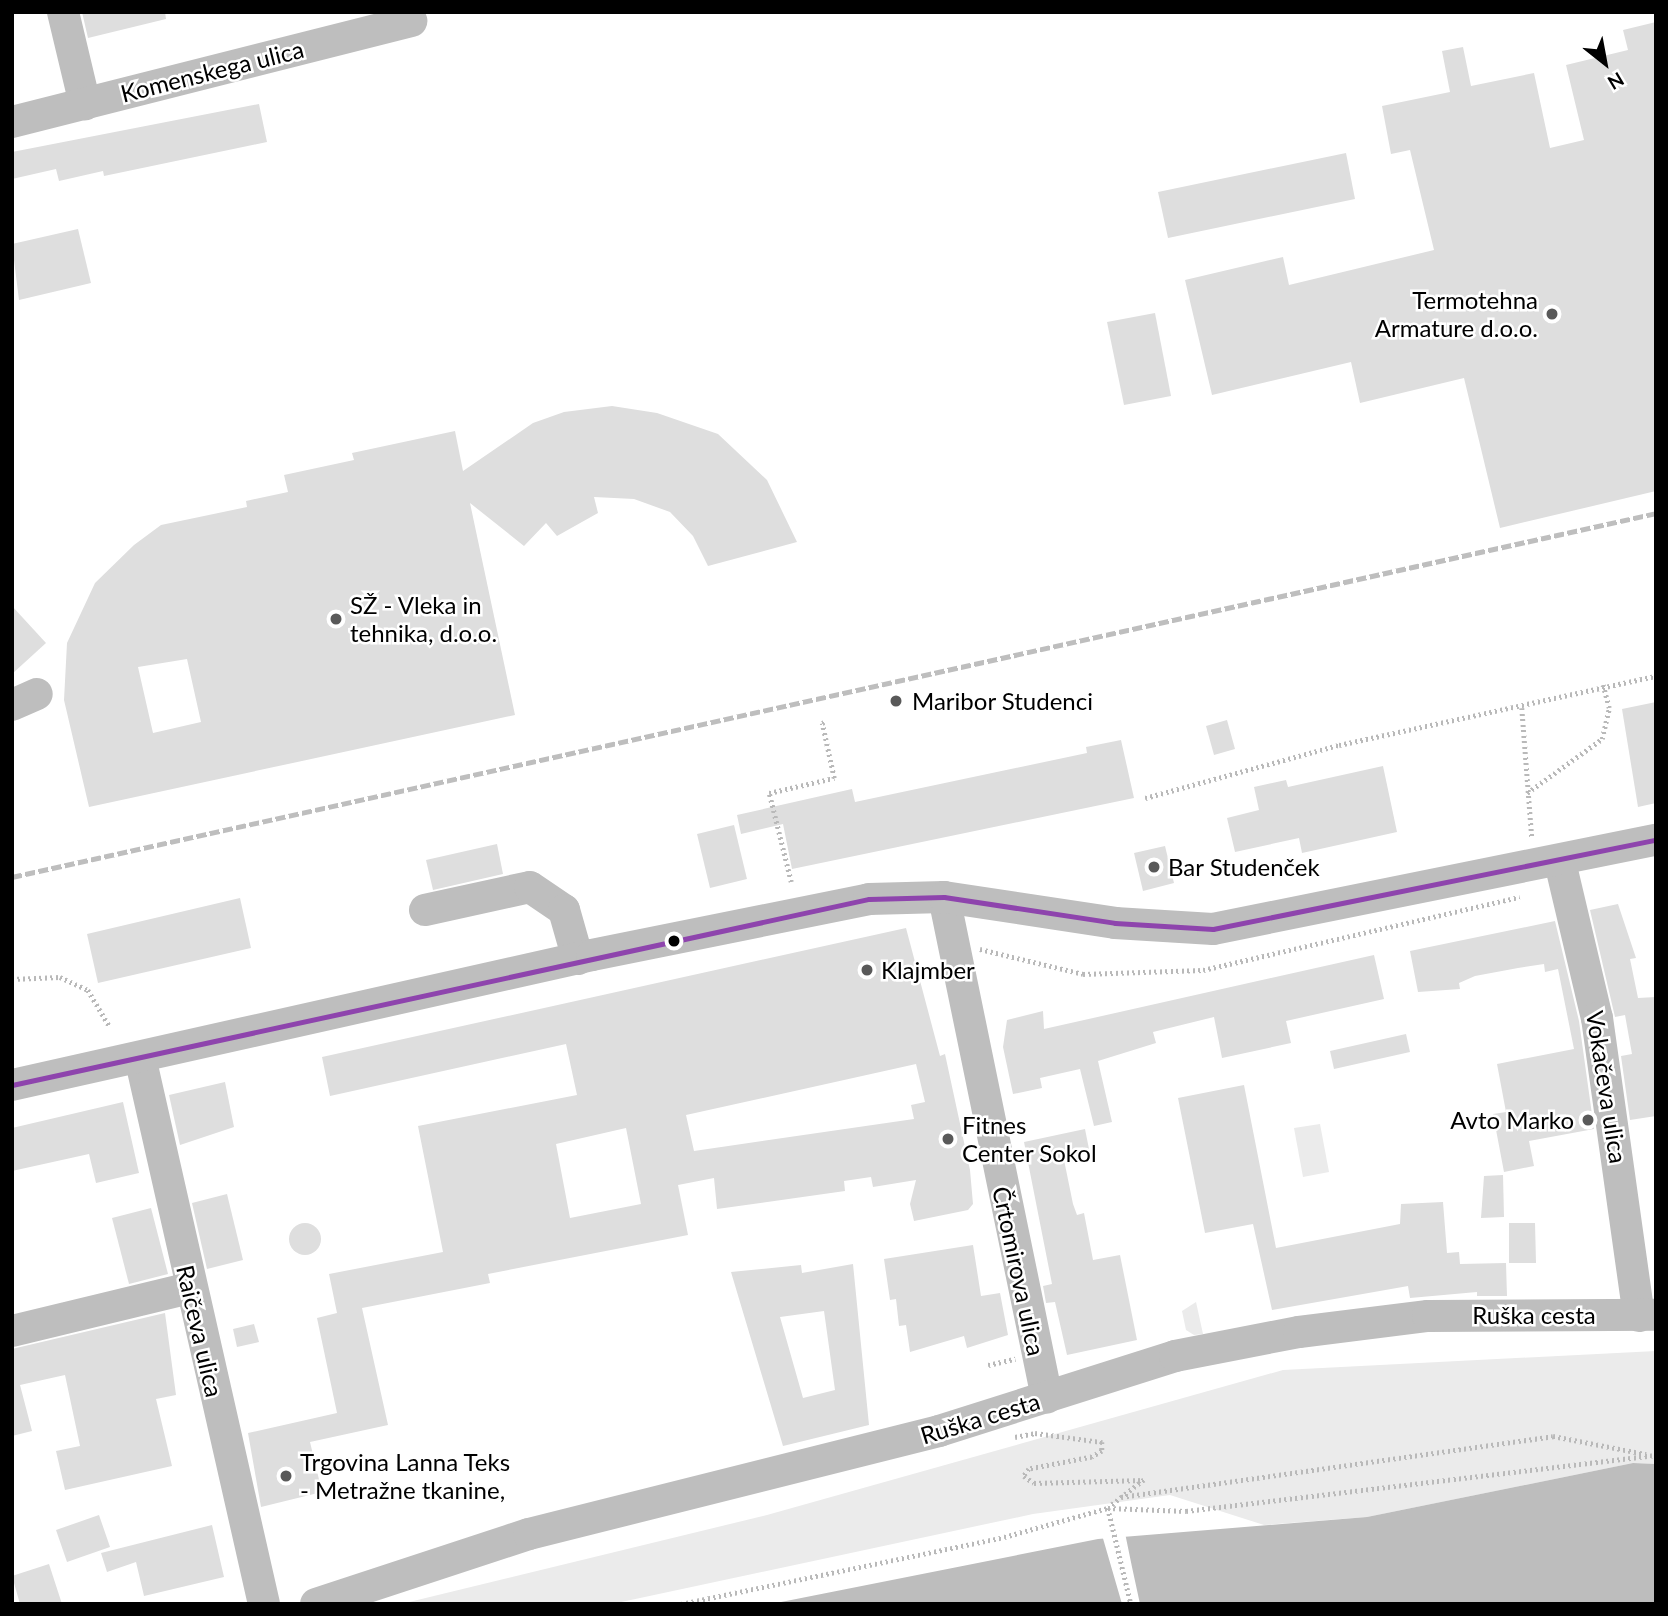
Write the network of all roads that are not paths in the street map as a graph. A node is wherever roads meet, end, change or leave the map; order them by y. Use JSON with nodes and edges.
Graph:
{"nodes":[{"id":1,"x":63,"y":12,"type":"edge"},
{"id":2,"x":411,"y":20,"type":"dead end"},
{"id":3,"x":85,"y":104,"type":"junction"},
{"id":4,"x":12,"y":122,"type":"edge"},
{"id":5,"x":1656,"y":840,"type":"edge"},
{"id":6,"x":1549,"y":864,"type":"junction"},
{"id":7,"x":944,"y":897,"type":"junction"},
{"id":8,"x":425,"y":910,"type":"dead end"},
{"id":9,"x":578,"y":959,"type":"junction"},
{"id":10,"x":140,"y":1056,"type":"junction"},
{"id":11,"x":12,"y":1085,"type":"edge"},
{"id":12,"x":190,"y":1288,"type":"junction"},
{"id":13,"x":1647,"y":1315,"type":"edge"},
{"id":14,"x":12,"y":1331,"type":"edge"},
{"id":15,"x":1047,"y":1398,"type":"junction"},
{"id":16,"x":264,"y":1604,"type":"edge"},
{"id":17,"x":316,"y":1604,"type":"edge"}],
"edges":[{"from":1,"to":3,"type":"street"},
{"from":2,"to":3,"type":"street","name":"Komenskega ulica"},
{"from":3,"to":4,"type":"street","name":"Komenskega ulica"},
{"from":5,"to":6,"type":"street"},
{"from":6,"to":7,"type":"street"},
{"from":6,"to":13,"type":"street","name":"Vokačeva ulica"},
{"from":7,"to":9,"type":"street"},
{"from":7,"to":15,"type":"street","name":"Črtomirova ulica"},
{"from":8,"to":9,"type":"street"},
{"from":9,"to":10,"type":"street"},
{"from":10,"to":11,"type":"street"},
{"from":10,"to":12,"type":"street","name":"Raičeva ulica"},
{"from":12,"to":14,"type":"street"},
{"from":12,"to":16,"type":"street","name":"Raičeva ulica"},
{"from":13,"to":15,"type":"street","name":"Ruška cesta"},
{"from":15,"to":17,"type":"street","name":"Ruška cesta"}]}
